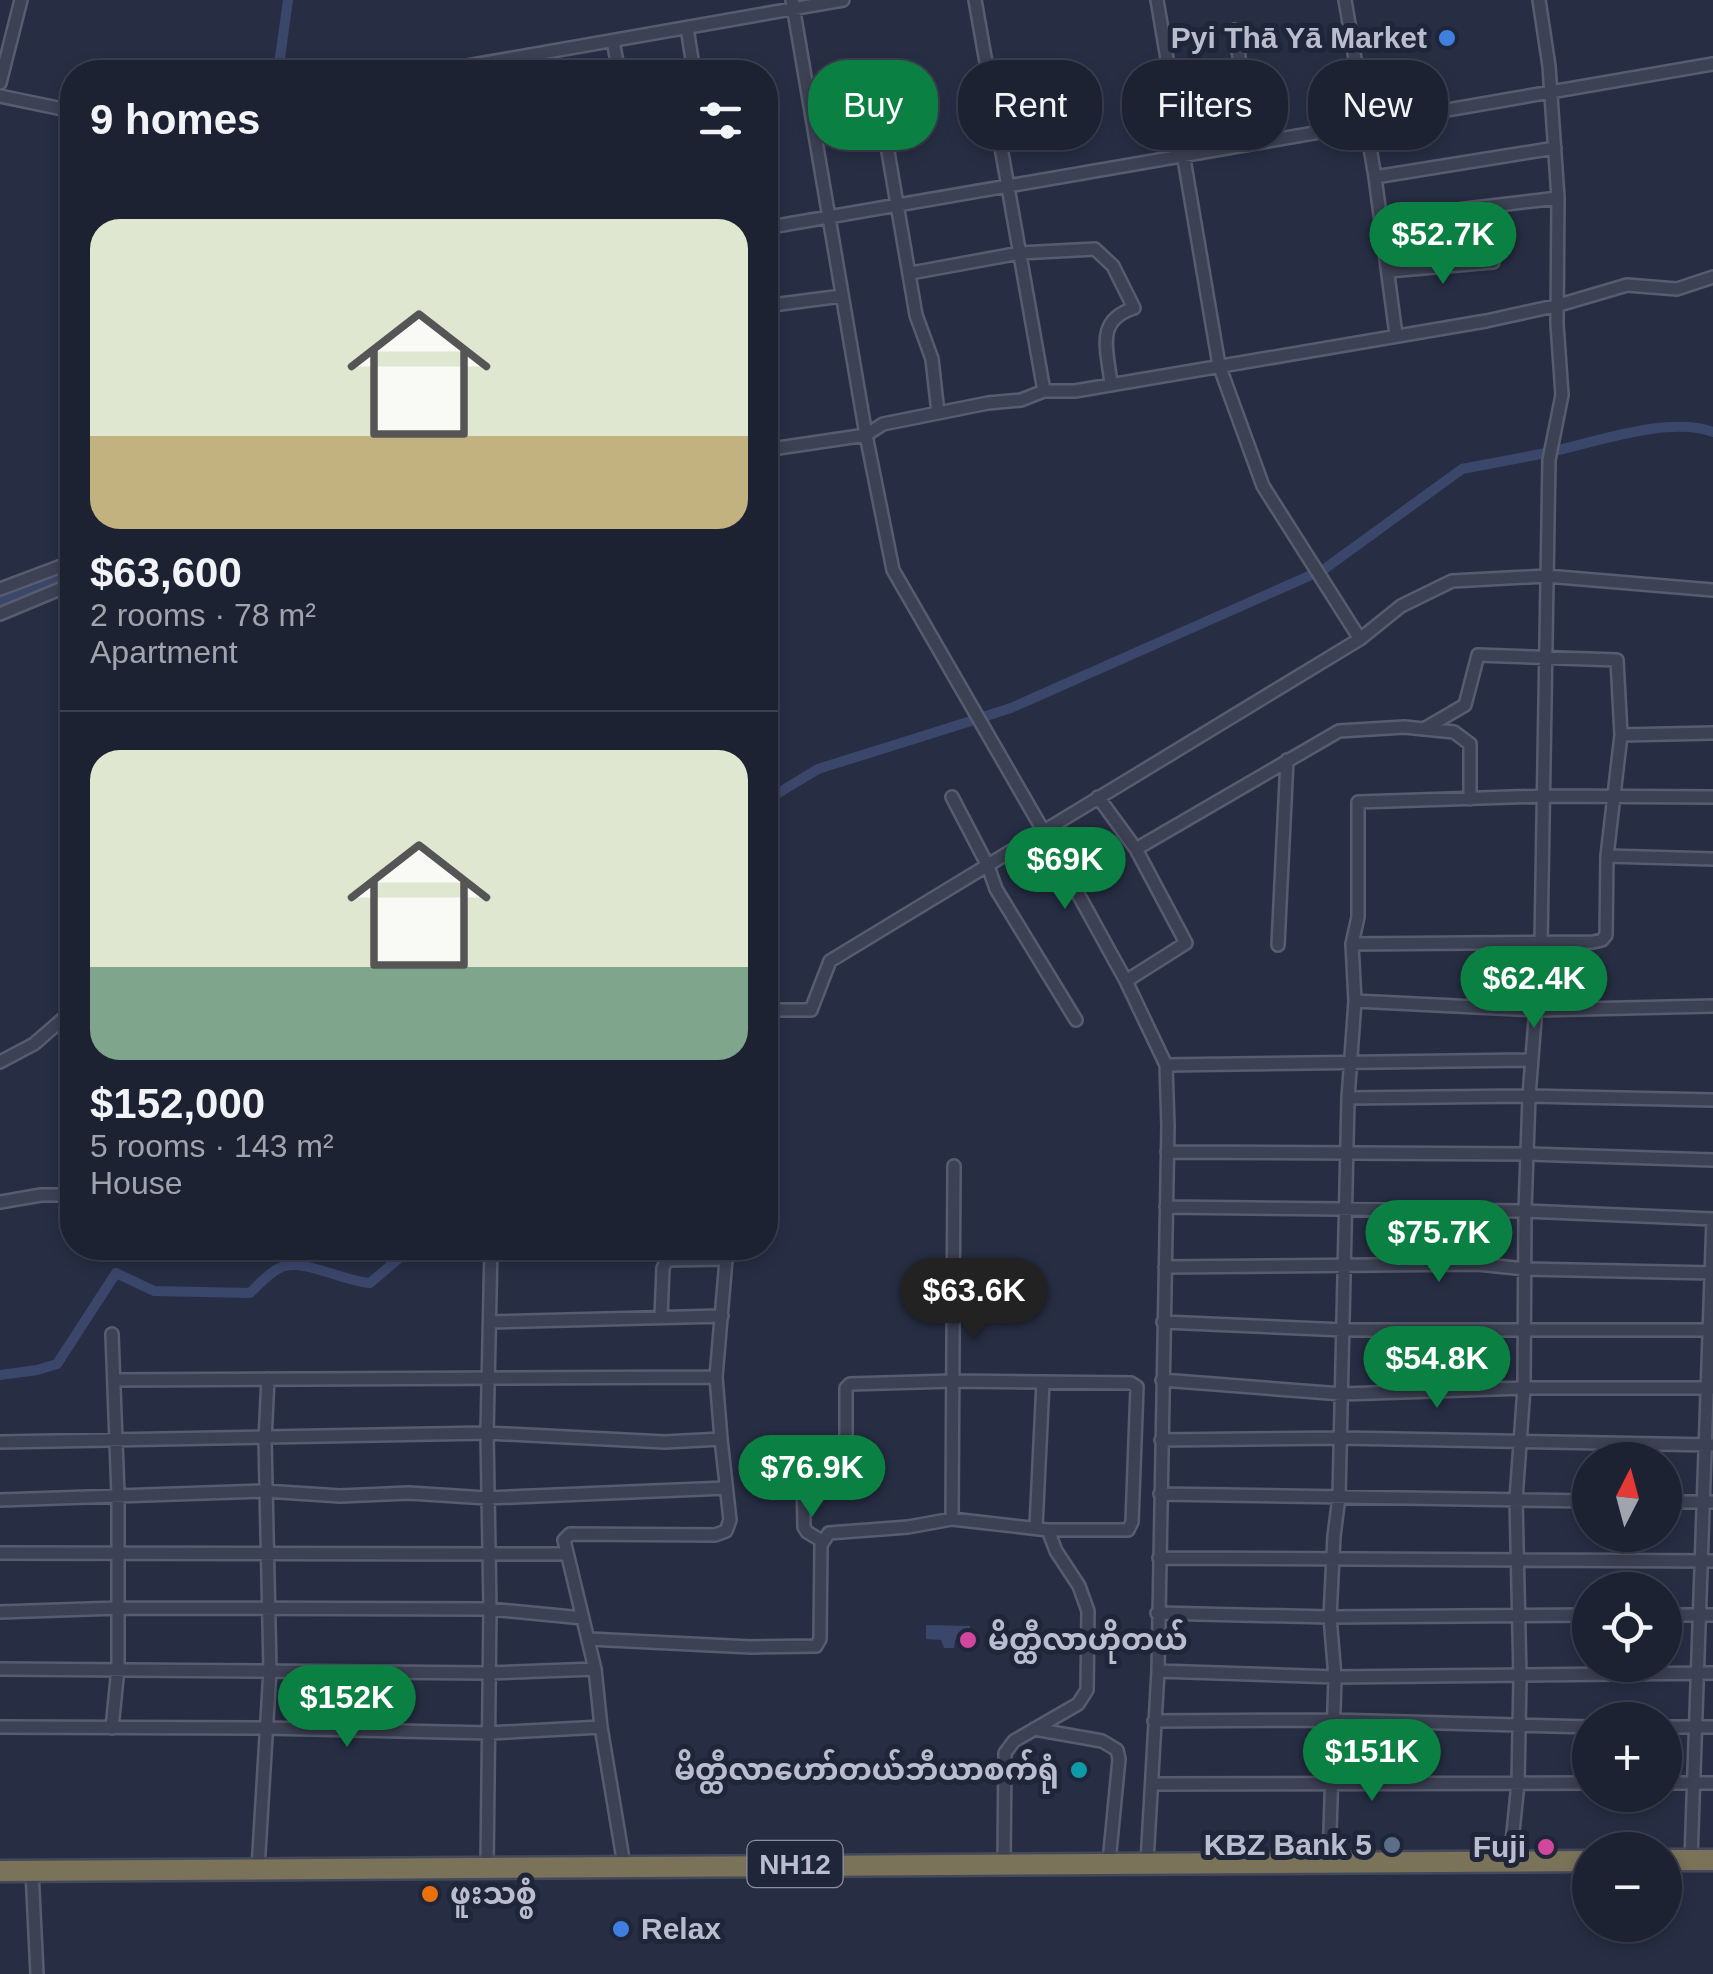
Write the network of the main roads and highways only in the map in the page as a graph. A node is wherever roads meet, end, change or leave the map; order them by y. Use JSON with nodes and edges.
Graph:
{"nodes":[{"id":1,"x":1682,"y":1859,"type":"edge"},
{"id":2,"x":1572,"y":1860,"type":"edge"},
{"id":3,"x":1713,"y":1860,"type":"edge"},
{"id":4,"x":0,"y":1871,"type":"edge"}],
"edges":[{"from":1,"to":3,"type":"highway"},
{"from":2,"to":4,"type":"highway","number":"NH12"}]}
